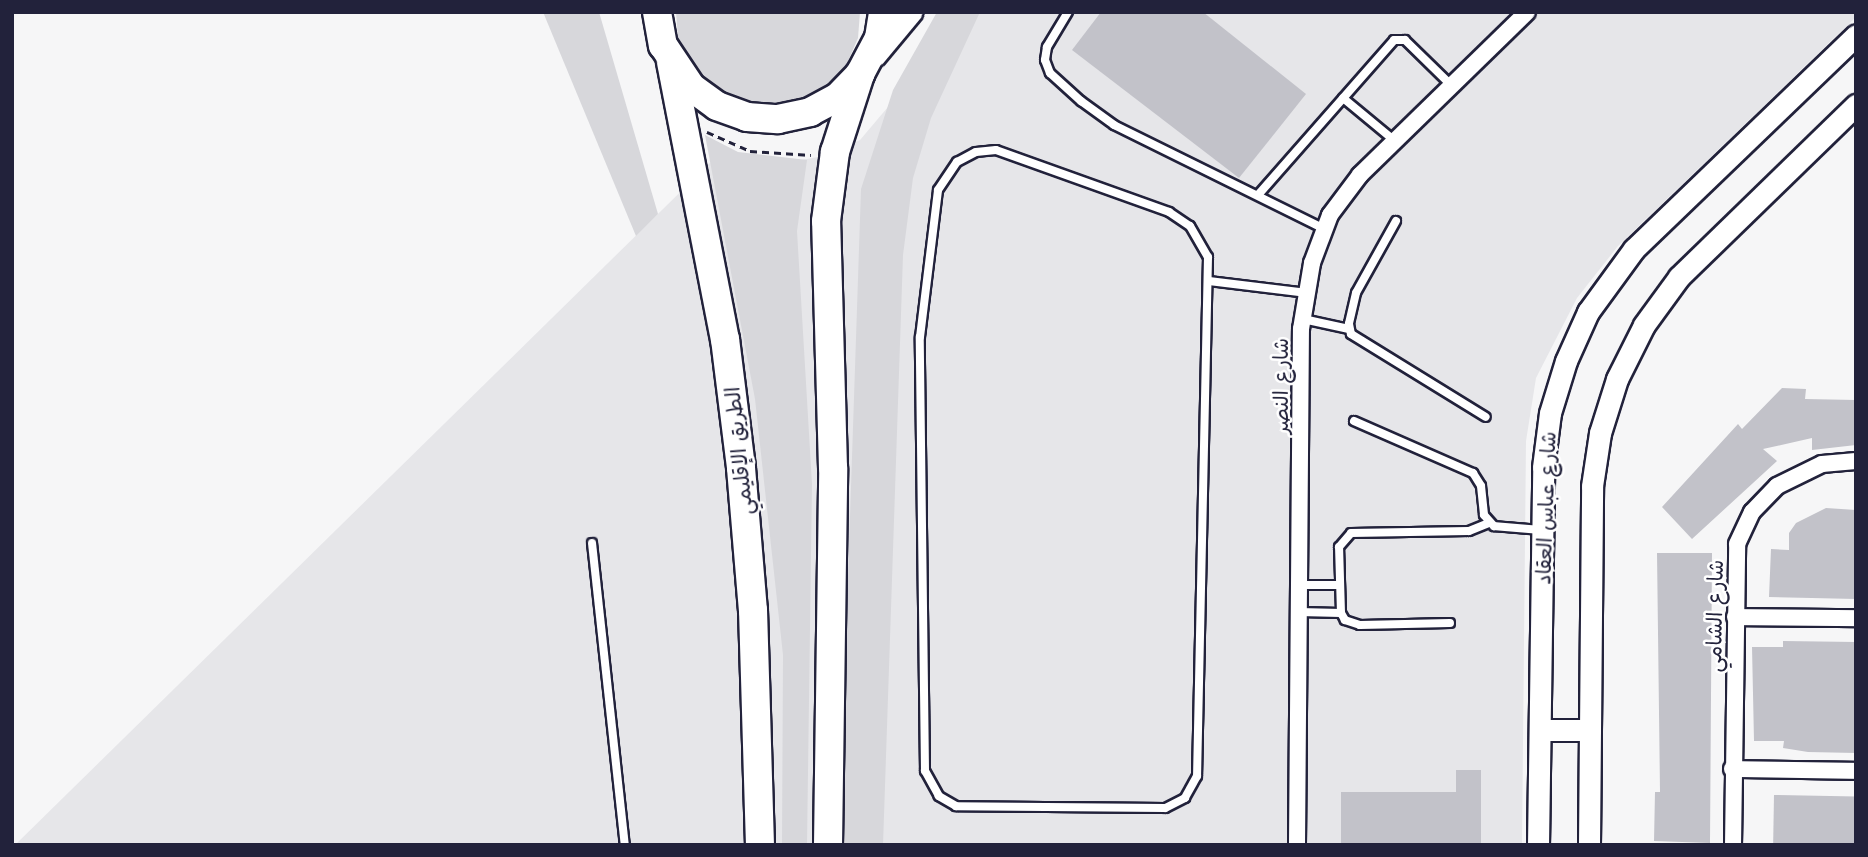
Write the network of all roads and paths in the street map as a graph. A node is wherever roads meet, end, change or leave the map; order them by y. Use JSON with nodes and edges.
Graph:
{"nodes":[{"id":1,"x":884,"y":12,"type":"edge"},
{"id":2,"x":910,"y":12,"type":"edge"},
{"id":3,"x":1068,"y":12,"type":"edge"},
{"id":4,"x":1527,"y":12,"type":"edge"},
{"id":5,"x":655,"y":17,"type":"edge"},
{"id":6,"x":1856,"y":35,"type":"edge"},
{"id":7,"x":671,"y":62,"type":"junction"},
{"id":8,"x":864,"y":68,"type":"junction"},
{"id":9,"x":1452,"y":86,"type":"junction"},
{"id":10,"x":1343,"y":98,"type":"junction"},
{"id":11,"x":1856,"y":105,"type":"edge"},
{"id":12,"x":698,"y":127,"type":"dead end"},
{"id":13,"x":1395,"y":141,"type":"junction"},
{"id":14,"x":835,"y":152,"type":"junction"},
{"id":15,"x":1258,"y":195,"type":"junction"},
{"id":16,"x":1396,"y":221,"type":"dead end"},
{"id":17,"x":1324,"y":229,"type":"junction"},
{"id":18,"x":1209,"y":281,"type":"junction"},
{"id":19,"x":1307,"y":293,"type":"junction"},
{"id":20,"x":1303,"y":319,"type":"junction"},
{"id":21,"x":1349,"y":329,"type":"junction"},
{"id":22,"x":1486,"y":417,"type":"dead end"},
{"id":23,"x":1354,"y":421,"type":"dead end"},
{"id":24,"x":1856,"y":461,"type":"edge"},
{"id":25,"x":1489,"y":523,"type":"junction"},
{"id":26,"x":1542,"y":530,"type":"junction"},
{"id":27,"x":592,"y":544,"type":"dead end"},
{"id":28,"x":1299,"y":585,"type":"junction"},
{"id":29,"x":1340,"y":585,"type":"junction"},
{"id":30,"x":1299,"y":612,"type":"junction"},
{"id":31,"x":1341,"y":613,"type":"junction"},
{"id":32,"x":1735,"y":617,"type":"junction"},
{"id":33,"x":1856,"y":618,"type":"edge"},
{"id":34,"x":1450,"y":622,"type":"dead end"},
{"id":35,"x":1539,"y":730,"type":"junction"},
{"id":36,"x":1590,"y":730,"type":"junction"},
{"id":37,"x":1732,"y":769,"type":"junction"},
{"id":38,"x":1856,"y":771,"type":"edge"},
{"id":39,"x":1592,"y":839,"type":"edge"},
{"id":40,"x":625,"y":845,"type":"edge"},
{"id":41,"x":760,"y":845,"type":"edge"},
{"id":42,"x":828,"y":845,"type":"edge"},
{"id":43,"x":1297,"y":845,"type":"edge"},
{"id":44,"x":1538,"y":845,"type":"edge"},
{"id":45,"x":1733,"y":845,"type":"edge"}],
"edges":[{"from":1,"to":8,"type":"highway"},
{"from":2,"to":8,"type":"main road"},
{"from":3,"to":15,"type":"lane"},
{"from":4,"to":9,"type":"street","name":"شارع النصر"},
{"from":5,"to":7,"type":"highway"},
{"from":6,"to":26,"type":"street","name":"شارع عباس العقاد"},
{"from":7,"to":8,"type":"highway"},
{"from":7,"to":41,"type":"highway","name":"الطريق الإقليمي"},
{"from":8,"to":14,"type":"highway"},
{"from":9,"to":10,"type":"lane"},
{"from":9,"to":13,"type":"street","name":"شارع النصر"},
{"from":10,"to":13,"type":"lane"},
{"from":10,"to":15,"type":"lane"},
{"from":11,"to":36,"type":"street"},
{"from":12,"to":14,"type":"path"},
{"from":13,"to":17,"type":"street","name":"شارع النصر"},
{"from":14,"to":42,"type":"highway"},
{"from":15,"to":17,"type":"lane"},
{"from":16,"to":21,"type":"lane"},
{"from":17,"to":19,"type":"street","name":"شارع النصر"},
{"from":18,"to":18,"type":"lane"},
{"from":18,"to":19,"type":"lane"},
{"from":19,"to":20,"type":"street","name":"شارع النصر"},
{"from":20,"to":21,"type":"lane"},
{"from":20,"to":28,"type":"street","name":"شارع النصر"},
{"from":21,"to":22,"type":"lane"},
{"from":23,"to":25,"type":"lane"},
{"from":24,"to":32,"type":"street","name":"شارع الشامي"},
{"from":25,"to":26,"type":"lane"},
{"from":25,"to":29,"type":"lane"},
{"from":26,"to":35,"type":"street","name":"شارع عباس العقاد"},
{"from":27,"to":40,"type":"lane"},
{"from":28,"to":29,"type":"lane"},
{"from":28,"to":30,"type":"street","name":"شارع النصر"},
{"from":29,"to":31,"type":"lane"},
{"from":30,"to":31,"type":"lane"},
{"from":30,"to":43,"type":"street","name":"شارع النصر"},
{"from":31,"to":34,"type":"lane"},
{"from":32,"to":33,"type":"street"},
{"from":32,"to":37,"type":"street","name":"شارع الشامي"},
{"from":35,"to":36,"type":"street"},
{"from":35,"to":44,"type":"street","name":"شارع عباس العقاد"},
{"from":36,"to":39,"type":"street"},
{"from":37,"to":38,"type":"street"},
{"from":37,"to":45,"type":"street","name":"شارع الشامي"}]}
